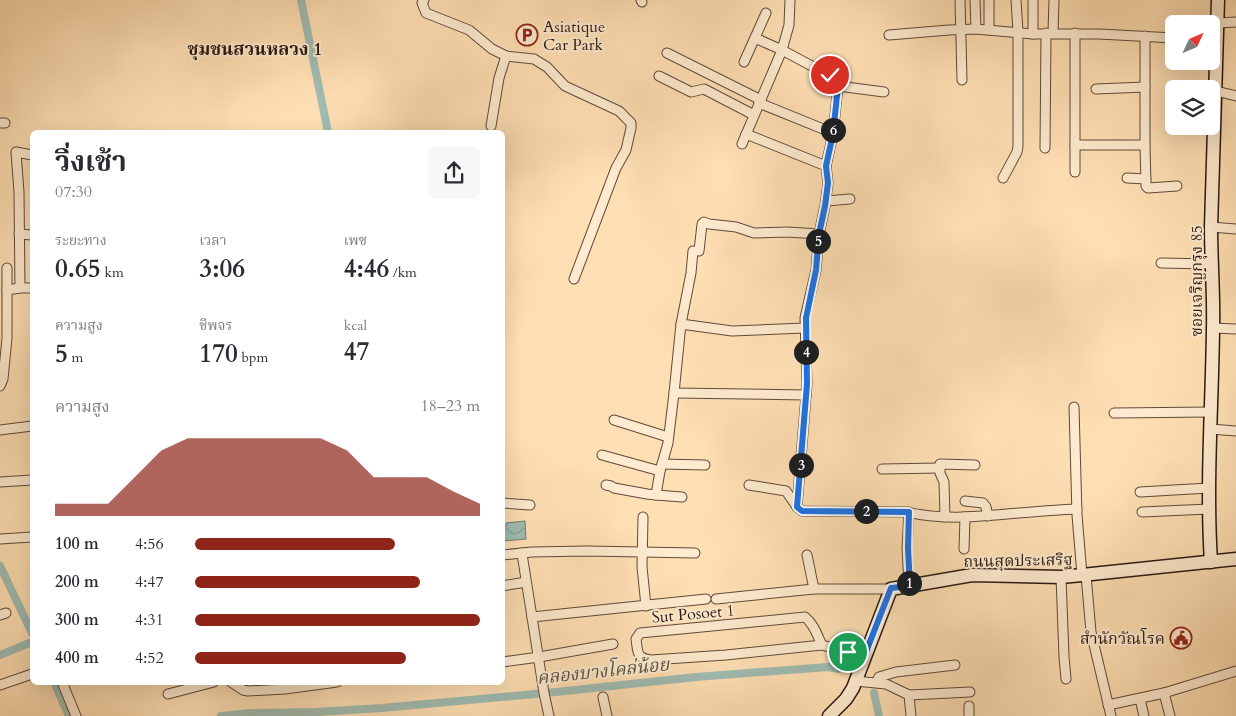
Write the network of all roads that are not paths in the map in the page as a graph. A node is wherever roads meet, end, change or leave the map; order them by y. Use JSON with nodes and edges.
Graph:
{"nodes":[{"id":1,"x":790,"y":0,"type":"edge"},
{"id":2,"x":960,"y":0,"type":"edge"},
{"id":3,"x":975,"y":0,"type":"edge"},
{"id":4,"x":989,"y":0,"type":"edge"},
{"id":5,"x":1016,"y":0,"type":"edge"},
{"id":6,"x":1033,"y":0,"type":"edge"},
{"id":7,"x":1054,"y":0,"type":"edge"},
{"id":8,"x":1218,"y":0,"type":"edge"},
{"id":9,"x":423,"y":1,"type":"edge"},
{"id":10,"x":766,"y":13,"type":"dead end"},
{"id":11,"x":1218,"y":15,"type":"edge"},
{"id":12,"x":1236,"y":22,"type":"edge"},
{"id":13,"x":1220,"y":23,"type":"edge"},
{"id":14,"x":960,"y":29,"type":"junction"},
{"id":15,"x":976,"y":29,"type":"junction"},
{"id":16,"x":989,"y":30,"type":"junction"},
{"id":17,"x":1018,"y":32,"type":"junction"},
{"id":18,"x":1050,"y":33,"type":"junction"},
{"id":19,"x":1076,"y":33,"type":"junction"},
{"id":20,"x":1033,"y":34,"type":"junction"},
{"id":21,"x":889,"y":36,"type":"dead end"},
{"id":22,"x":1145,"y":36,"type":"junction"},
{"id":23,"x":1165,"y":37,"type":"edge"},
{"id":24,"x":756,"y":38,"type":"junction"},
{"id":25,"x":782,"y":50,"type":"junction"},
{"id":26,"x":667,"y":53,"type":"dead end"},
{"id":27,"x":506,"y":56,"type":"junction"},
{"id":28,"x":744,"y":62,"type":"dead end"},
{"id":29,"x":659,"y":76,"type":"dead end"},
{"id":30,"x":962,"y":80,"type":"dead end"},
{"id":31,"x":838,"y":86,"type":"junction"},
{"id":32,"x":1145,"y":87,"type":"junction"},
{"id":33,"x":1096,"y":89,"type":"dead end"},
{"id":34,"x":884,"y":92,"type":"dead end"},
{"id":35,"x":1220,"y":93,"type":"edge"},
{"id":36,"x":1236,"y":96,"type":"edge"},
{"id":37,"x":760,"y":101,"type":"junction"},
{"id":38,"x":754,"y":115,"type":"junction"},
{"id":39,"x":491,"y":126,"type":"dead end"},
{"id":40,"x":833,"y":133,"type":"junction"},
{"id":41,"x":746,"y":134,"type":"junction"},
{"id":42,"x":1214,"y":135,"type":"edge"},
{"id":43,"x":742,"y":144,"type":"dead end"},
{"id":44,"x":1074,"y":145,"type":"junction"},
{"id":45,"x":1145,"y":145,"type":"junction"},
{"id":46,"x":1045,"y":148,"type":"dead end"},
{"id":47,"x":30,"y":155,"type":"edge"},
{"id":48,"x":826,"y":166,"type":"junction"},
{"id":49,"x":1074,"y":172,"type":"dead end"},
{"id":50,"x":1003,"y":178,"type":"dead end"},
{"id":51,"x":1127,"y":178,"type":"dead end"},
{"id":52,"x":1146,"y":179,"type":"junction"},
{"id":53,"x":1176,"y":186,"type":"dead end"},
{"id":54,"x":850,"y":199,"type":"dead end"},
{"id":55,"x":826,"y":201,"type":"junction"},
{"id":56,"x":1211,"y":227,"type":"junction"},
{"id":57,"x":1236,"y":229,"type":"edge"},
{"id":58,"x":20,"y":234,"type":"junction"},
{"id":59,"x":819,"y":234,"type":"junction"},
{"id":60,"x":30,"y":235,"type":"edge"},
{"id":61,"x":1161,"y":263,"type":"dead end"},
{"id":62,"x":1211,"y":264,"type":"junction"},
{"id":63,"x":7,"y":268,"type":"dead end"},
{"id":64,"x":574,"y":279,"type":"dead end"},
{"id":65,"x":20,"y":288,"type":"junction"},
{"id":66,"x":30,"y":288,"type":"edge"},
{"id":67,"x":7,"y":290,"type":"junction"},
{"id":68,"x":681,"y":324,"type":"junction"},
{"id":69,"x":806,"y":328,"type":"junction"},
{"id":70,"x":1213,"y":328,"type":"junction"},
{"id":71,"x":1236,"y":328,"type":"edge"},
{"id":72,"x":0,"y":386,"type":"edge"},
{"id":73,"x":674,"y":393,"type":"junction"},
{"id":74,"x":806,"y":395,"type":"junction"},
{"id":75,"x":1074,"y":407,"type":"dead end"},
{"id":76,"x":1210,"y":412,"type":"junction"},
{"id":77,"x":1114,"y":414,"type":"dead end"},
{"id":78,"x":614,"y":420,"type":"dead end"},
{"id":79,"x":30,"y":426,"type":"edge"},
{"id":80,"x":1210,"y":429,"type":"junction"},
{"id":81,"x":0,"y":430,"type":"edge"},
{"id":82,"x":1236,"y":430,"type":"edge"},
{"id":83,"x":668,"y":437,"type":"junction"},
{"id":84,"x":602,"y":455,"type":"dead end"},
{"id":85,"x":704,"y":464,"type":"dead end"},
{"id":86,"x":975,"y":464,"type":"dead end"},
{"id":87,"x":661,"y":467,"type":"junction"},
{"id":88,"x":940,"y":468,"type":"junction"},
{"id":89,"x":882,"y":469,"type":"dead end"},
{"id":90,"x":30,"y":480,"type":"edge"},
{"id":91,"x":0,"y":482,"type":"edge"},
{"id":92,"x":606,"y":485,"type":"dead end"},
{"id":93,"x":749,"y":486,"type":"dead end"},
{"id":94,"x":1209,"y":488,"type":"junction"},
{"id":95,"x":1140,"y":492,"type":"dead end"},
{"id":96,"x":656,"y":495,"type":"junction"},
{"id":97,"x":682,"y":497,"type":"dead end"},
{"id":98,"x":965,"y":501,"type":"dead end"},
{"id":99,"x":505,"y":503,"type":"edge"},
{"id":100,"x":530,"y":505,"type":"dead end"},
{"id":101,"x":797,"y":507,"type":"junction"},
{"id":102,"x":1077,"y":508,"type":"junction"},
{"id":103,"x":1209,"y":509,"type":"junction"},
{"id":104,"x":909,"y":512,"type":"junction"},
{"id":105,"x":1142,"y":512,"type":"dead end"},
{"id":106,"x":988,"y":516,"type":"junction"},
{"id":107,"x":643,"y":517,"type":"dead end"},
{"id":108,"x":945,"y":517,"type":"junction"},
{"id":109,"x":965,"y":517,"type":"junction"},
{"id":110,"x":30,"y":537,"type":"edge"},
{"id":111,"x":0,"y":539,"type":"edge"},
{"id":112,"x":964,"y":549,"type":"dead end"},
{"id":113,"x":642,"y":552,"type":"junction"},
{"id":114,"x":521,"y":553,"type":"junction"},
{"id":115,"x":695,"y":553,"type":"dead end"},
{"id":116,"x":505,"y":555,"type":"edge"},
{"id":117,"x":807,"y":556,"type":"dead end"},
{"id":118,"x":1236,"y":559,"type":"edge"},
{"id":119,"x":1211,"y":562,"type":"junction"},
{"id":120,"x":1084,"y":575,"type":"junction"},
{"id":121,"x":1061,"y":576,"type":"junction"},
{"id":122,"x":526,"y":582,"type":"junction"},
{"id":123,"x":505,"y":586,"type":"edge"},
{"id":124,"x":910,"y":586,"type":"junction"},
{"id":125,"x":891,"y":588,"type":"junction"},
{"id":126,"x":814,"y":589,"type":"junction"},
{"id":127,"x":716,"y":599,"type":"dead end"},
{"id":128,"x":706,"y":600,"type":"dead end"},
{"id":129,"x":646,"y":606,"type":"junction"},
{"id":130,"x":532,"y":616,"type":"junction"},
{"id":131,"x":613,"y":644,"type":"dead end"},
{"id":132,"x":822,"y":645,"type":"junction"},
{"id":133,"x":538,"y":657,"type":"junction"},
{"id":134,"x":864,"y":657,"type":"junction"},
{"id":135,"x":505,"y":662,"type":"edge"},
{"id":136,"x":956,"y":665,"type":"dead end"},
{"id":137,"x":1236,"y":672,"type":"edge"},
{"id":138,"x":30,"y":675,"type":"edge"},
{"id":139,"x":1066,"y":679,"type":"dead end"},
{"id":140,"x":856,"y":681,"type":"junction"},
{"id":141,"x":879,"y":683,"type":"junction"},
{"id":142,"x":0,"y":685,"type":"edge"},
{"id":143,"x":63,"y":685,"type":"edge"},
{"id":144,"x":202,"y":685,"type":"edge"},
{"id":145,"x":236,"y":685,"type":"edge"},
{"id":146,"x":297,"y":685,"type":"edge"},
{"id":147,"x":284,"y":686,"type":"edge"},
{"id":148,"x":970,"y":692,"type":"dead end"},
{"id":149,"x":168,"y":694,"type":"dead end"},
{"id":150,"x":1164,"y":694,"type":"junction"},
{"id":151,"x":909,"y":695,"type":"junction"},
{"id":152,"x":603,"y":697,"type":"dead end"},
{"id":153,"x":1140,"y":699,"type":"junction"},
{"id":154,"x":1108,"y":705,"type":"junction"},
{"id":155,"x":76,"y":716,"type":"edge"},
{"id":156,"x":549,"y":716,"type":"edge"},
{"id":157,"x":607,"y":716,"type":"edge"},
{"id":158,"x":829,"y":716,"type":"edge"},
{"id":159,"x":911,"y":716,"type":"edge"},
{"id":160,"x":1111,"y":716,"type":"edge"},
{"id":161,"x":1144,"y":716,"type":"edge"},
{"id":162,"x":1170,"y":716,"type":"edge"}],
"edges":[{"from":1,"to":25,"type":"street"},
{"from":2,"to":14,"type":"street"},
{"from":3,"to":15,"type":"street"},
{"from":4,"to":16,"type":"street"},
{"from":5,"to":17,"type":"street"},
{"from":6,"to":20,"type":"street"},
{"from":7,"to":18,"type":"street"},
{"from":8,"to":11,"type":"street","name":"ซอยเจริญกรุง 85"},
{"from":9,"to":27,"type":"street"},
{"from":10,"to":24,"type":"street"},
{"from":12,"to":13,"type":"street"},
{"from":14,"to":15,"type":"street"},
{"from":14,"to":21,"type":"street"},
{"from":14,"to":30,"type":"street"},
{"from":15,"to":16,"type":"street"},
{"from":16,"to":17,"type":"street"},
{"from":17,"to":20,"type":"street"},
{"from":17,"to":50,"type":"street"},
{"from":18,"to":19,"type":"street"},
{"from":18,"to":20,"type":"street"},
{"from":18,"to":46,"type":"street"},
{"from":19,"to":22,"type":"street"},
{"from":19,"to":44,"type":"street"},
{"from":22,"to":23,"type":"street"},
{"from":22,"to":32,"type":"street"},
{"from":24,"to":25,"type":"street"},
{"from":24,"to":28,"type":"street"},
{"from":25,"to":31,"type":"street"},
{"from":25,"to":37,"type":"street"},
{"from":26,"to":37,"type":"street"},
{"from":27,"to":39,"type":"street"},
{"from":27,"to":64,"type":"street"},
{"from":29,"to":38,"type":"street"},
{"from":31,"to":34,"type":"street"},
{"from":31,"to":40,"type":"street"},
{"from":32,"to":33,"type":"street"},
{"from":32,"to":45,"type":"street"},
{"from":35,"to":36,"type":"street"},
{"from":37,"to":38,"type":"street"},
{"from":37,"to":40,"type":"street"},
{"from":38,"to":41,"type":"street"},
{"from":40,"to":48,"type":"street"},
{"from":41,"to":43,"type":"street"},
{"from":41,"to":48,"type":"street"},
{"from":42,"to":56,"type":"street","name":"ซอยเจริญกรุง 85"},
{"from":44,"to":45,"type":"street"},
{"from":44,"to":49,"type":"street"},
{"from":45,"to":52,"type":"street"},
{"from":47,"to":58,"type":"street"},
{"from":48,"to":55,"type":"street"},
{"from":51,"to":52,"type":"street"},
{"from":52,"to":53,"type":"street"},
{"from":54,"to":55,"type":"street"},
{"from":55,"to":59,"type":"street"},
{"from":56,"to":57,"type":"street"},
{"from":56,"to":62,"type":"street","name":"ซอยเจริญกรุง 85"},
{"from":58,"to":60,"type":"street"},
{"from":58,"to":65,"type":"street"},
{"from":59,"to":68,"type":"street"},
{"from":59,"to":69,"type":"street"},
{"from":61,"to":62,"type":"street"},
{"from":62,"to":70,"type":"street","name":"ซอยเจริญกรุง 85"},
{"from":63,"to":67,"type":"street"},
{"from":65,"to":66,"type":"street"},
{"from":65,"to":67,"type":"street"},
{"from":67,"to":72,"type":"street"},
{"from":68,"to":69,"type":"street"},
{"from":68,"to":73,"type":"street"},
{"from":69,"to":74,"type":"street"},
{"from":70,"to":71,"type":"street"},
{"from":70,"to":76,"type":"street","name":"ซอยเจริญกรุง 85"},
{"from":73,"to":74,"type":"street"},
{"from":73,"to":83,"type":"street"},
{"from":74,"to":101,"type":"street"},
{"from":75,"to":102,"type":"street"},
{"from":76,"to":77,"type":"street"},
{"from":76,"to":80,"type":"street","name":"ซอยเจริญกรุง 85"},
{"from":78,"to":83,"type":"street"},
{"from":79,"to":81,"type":"street"},
{"from":80,"to":82,"type":"street"},
{"from":80,"to":94,"type":"street","name":"ซอยเจริญกรุง 85"},
{"from":83,"to":87,"type":"street"},
{"from":84,"to":87,"type":"street"},
{"from":85,"to":87,"type":"street"},
{"from":86,"to":88,"type":"street"},
{"from":87,"to":96,"type":"street"},
{"from":88,"to":89,"type":"street"},
{"from":88,"to":108,"type":"street"},
{"from":90,"to":91,"type":"street"},
{"from":92,"to":96,"type":"street"},
{"from":93,"to":101,"type":"street"},
{"from":94,"to":95,"type":"street"},
{"from":94,"to":103,"type":"street","name":"ซอยเจริญกรุง 85"},
{"from":96,"to":97,"type":"street"},
{"from":98,"to":106,"type":"street"},
{"from":99,"to":100,"type":"street"},
{"from":101,"to":104,"type":"street"},
{"from":102,"to":106,"type":"street"},
{"from":102,"to":120,"type":"street"},
{"from":103,"to":105,"type":"street"},
{"from":103,"to":119,"type":"street","name":"ซอยเจริญกรุง 85"},
{"from":104,"to":108,"type":"street"},
{"from":104,"to":124,"type":"street"},
{"from":106,"to":109,"type":"street"},
{"from":107,"to":113,"type":"street"},
{"from":108,"to":109,"type":"street"},
{"from":109,"to":112,"type":"street"},
{"from":110,"to":111,"type":"street"},
{"from":113,"to":114,"type":"street"},
{"from":113,"to":115,"type":"street"},
{"from":113,"to":129,"type":"street"},
{"from":114,"to":116,"type":"street"},
{"from":114,"to":122,"type":"street"},
{"from":117,"to":126,"type":"street"},
{"from":118,"to":119,"type":"street","name":"ถนนสุดประเสริฐ"},
{"from":119,"to":120,"type":"street","name":"ถนนสุดประเสริฐ"},
{"from":120,"to":121,"type":"street","name":"ถนนสุดประเสริฐ"},
{"from":120,"to":154,"type":"street"},
{"from":121,"to":124,"type":"street","name":"ถนนสุดประเสริฐ"},
{"from":121,"to":139,"type":"street"},
{"from":122,"to":123,"type":"street"},
{"from":122,"to":130,"type":"street"},
{"from":124,"to":125,"type":"street","name":"ถนนสุดประเสริฐ"},
{"from":125,"to":126,"type":"street"},
{"from":125,"to":134,"type":"street"},
{"from":126,"to":127,"type":"street"},
{"from":128,"to":129,"type":"street"},
{"from":129,"to":130,"type":"street"},
{"from":130,"to":133,"type":"street"},
{"from":131,"to":133,"type":"street"},
{"from":132,"to":132,"type":"street","name":"Sut Posoet 1"},
{"from":132,"to":134,"type":"street","name":"Sut Posoet 1"},
{"from":133,"to":135,"type":"street"},
{"from":133,"to":156,"type":"street"},
{"from":134,"to":140,"type":"street"},
{"from":136,"to":141,"type":"street"},
{"from":137,"to":150,"type":"street"},
{"from":138,"to":142,"type":"street"},
{"from":140,"to":141,"type":"street"},
{"from":140,"to":158,"type":"street"},
{"from":141,"to":151,"type":"street"},
{"from":143,"to":155,"type":"street"},
{"from":144,"to":149,"type":"street"},
{"from":145,"to":147,"type":"street"},
{"from":146,"to":147,"type":"street"},
{"from":148,"to":151,"type":"street"},
{"from":150,"to":153,"type":"street"},
{"from":150,"to":162,"type":"street"},
{"from":151,"to":159,"type":"street"},
{"from":152,"to":157,"type":"street"},
{"from":153,"to":154,"type":"street"},
{"from":153,"to":161,"type":"street"},
{"from":154,"to":160,"type":"street"}]}
